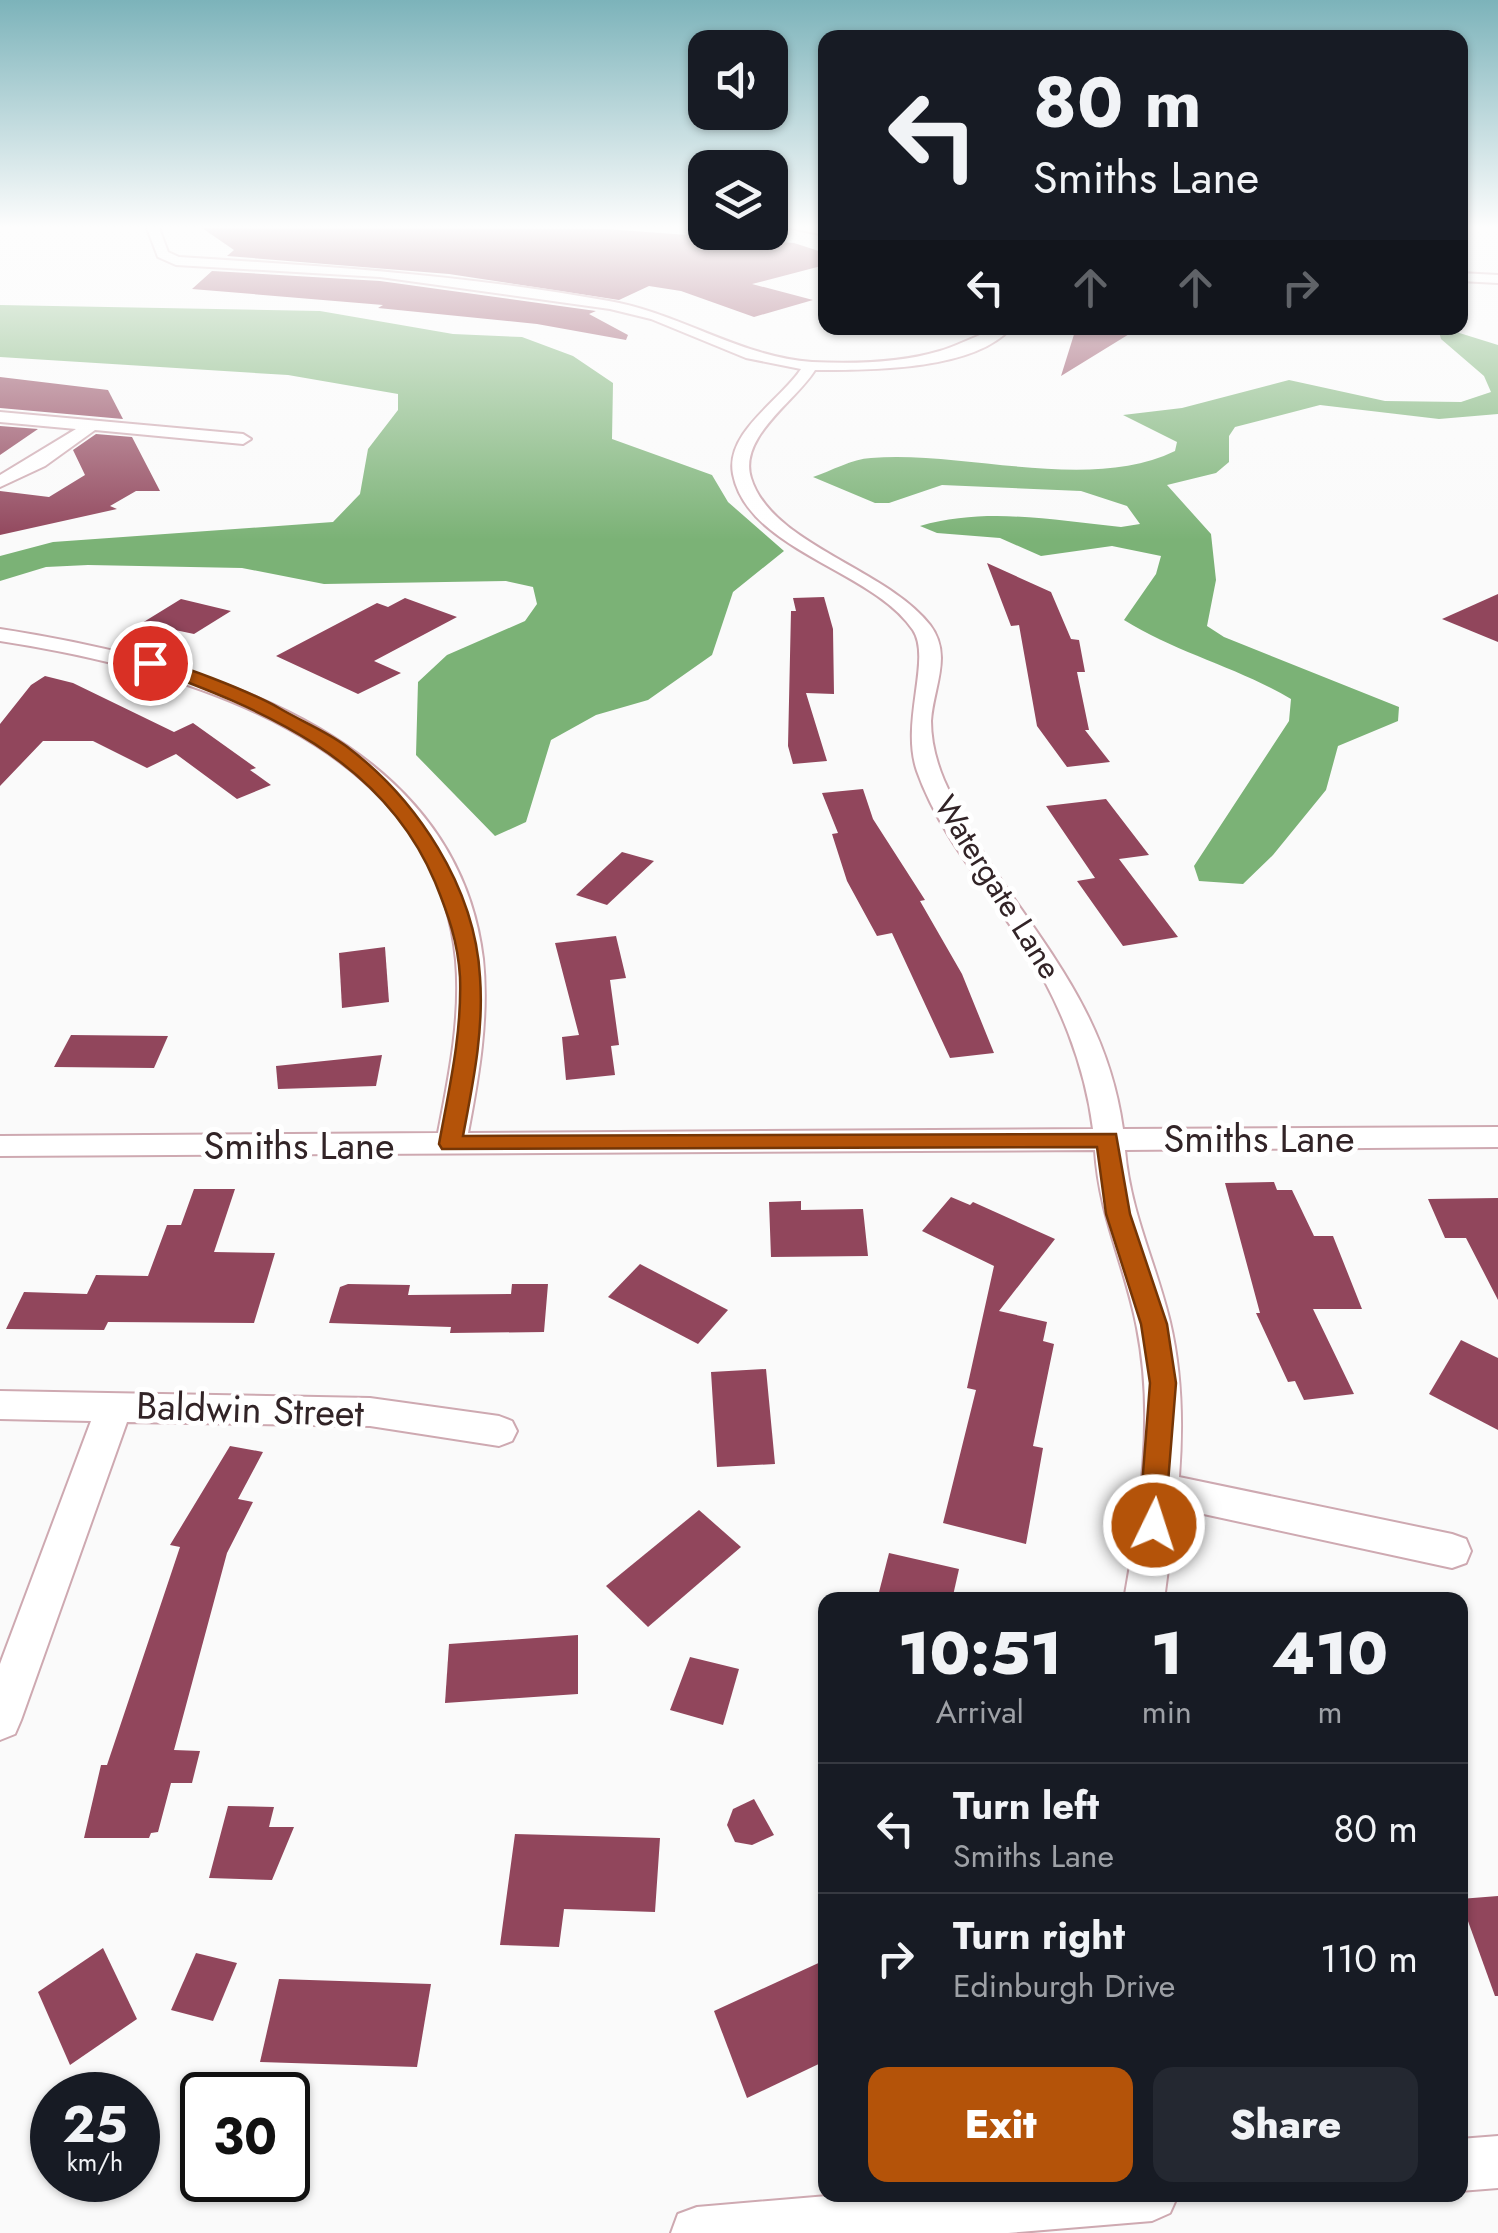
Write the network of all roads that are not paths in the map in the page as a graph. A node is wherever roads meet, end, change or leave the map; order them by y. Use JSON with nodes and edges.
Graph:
{"nodes":[{"id":1,"x":694,"y":332,"type":"edge"},
{"id":2,"x":994,"y":335,"type":"edge"},
{"id":3,"x":810,"y":366,"type":"junction"},
{"id":4,"x":0,"y":417,"type":"edge"},
{"id":5,"x":92,"y":425,"type":"junction"},
{"id":6,"x":242,"y":438,"type":"dead end"},
{"id":7,"x":0,"y":482,"type":"edge"},
{"id":8,"x":6,"y":641,"type":"edge"},
{"id":9,"x":1498,"y":1137,"type":"edge"},
{"id":10,"x":1108,"y":1139,"type":"junction"},
{"id":11,"x":450,"y":1144,"type":"junction"},
{"id":12,"x":0,"y":1146,"type":"edge"},
{"id":13,"x":0,"y":1405,"type":"edge"},
{"id":14,"x":115,"y":1406,"type":"junction"},
{"id":15,"x":499,"y":1431,"type":"dead end"},
{"id":16,"x":1156,"y":1488,"type":"junction"},
{"id":17,"x":1452,"y":1552,"type":"dead end"},
{"id":18,"x":1145,"y":1592,"type":"edge"},
{"id":19,"x":0,"y":1720,"type":"edge"},
{"id":20,"x":1498,"y":2162,"type":"edge"},
{"id":21,"x":1468,"y":2165,"type":"edge"},
{"id":22,"x":1055,"y":2202,"type":"edge"},
{"id":23,"x":697,"y":2233,"type":"edge"}],
"edges":[{"from":1,"to":3,"type":"street"},
{"from":2,"to":3,"type":"street"},
{"from":3,"to":10,"type":"street","name":"Watergate Lane"},
{"from":4,"to":5,"type":"street"},
{"from":5,"to":6,"type":"street"},
{"from":5,"to":7,"type":"street"},
{"from":8,"to":11,"type":"street"},
{"from":9,"to":10,"type":"street","name":"Smiths Lane"},
{"from":10,"to":11,"type":"street","name":"Smiths Lane"},
{"from":10,"to":16,"type":"street","name":"Watergate Lane"},
{"from":11,"to":12,"type":"street","name":"Smiths Lane"},
{"from":13,"to":14,"type":"street","name":"Baldwin Street"},
{"from":14,"to":15,"type":"street","name":"Baldwin Street"},
{"from":14,"to":19,"type":"street"},
{"from":16,"to":17,"type":"street"},
{"from":16,"to":18,"type":"street","name":"Watergate Lane"},
{"from":20,"to":21,"type":"street"},
{"from":22,"to":23,"type":"street"}]}
